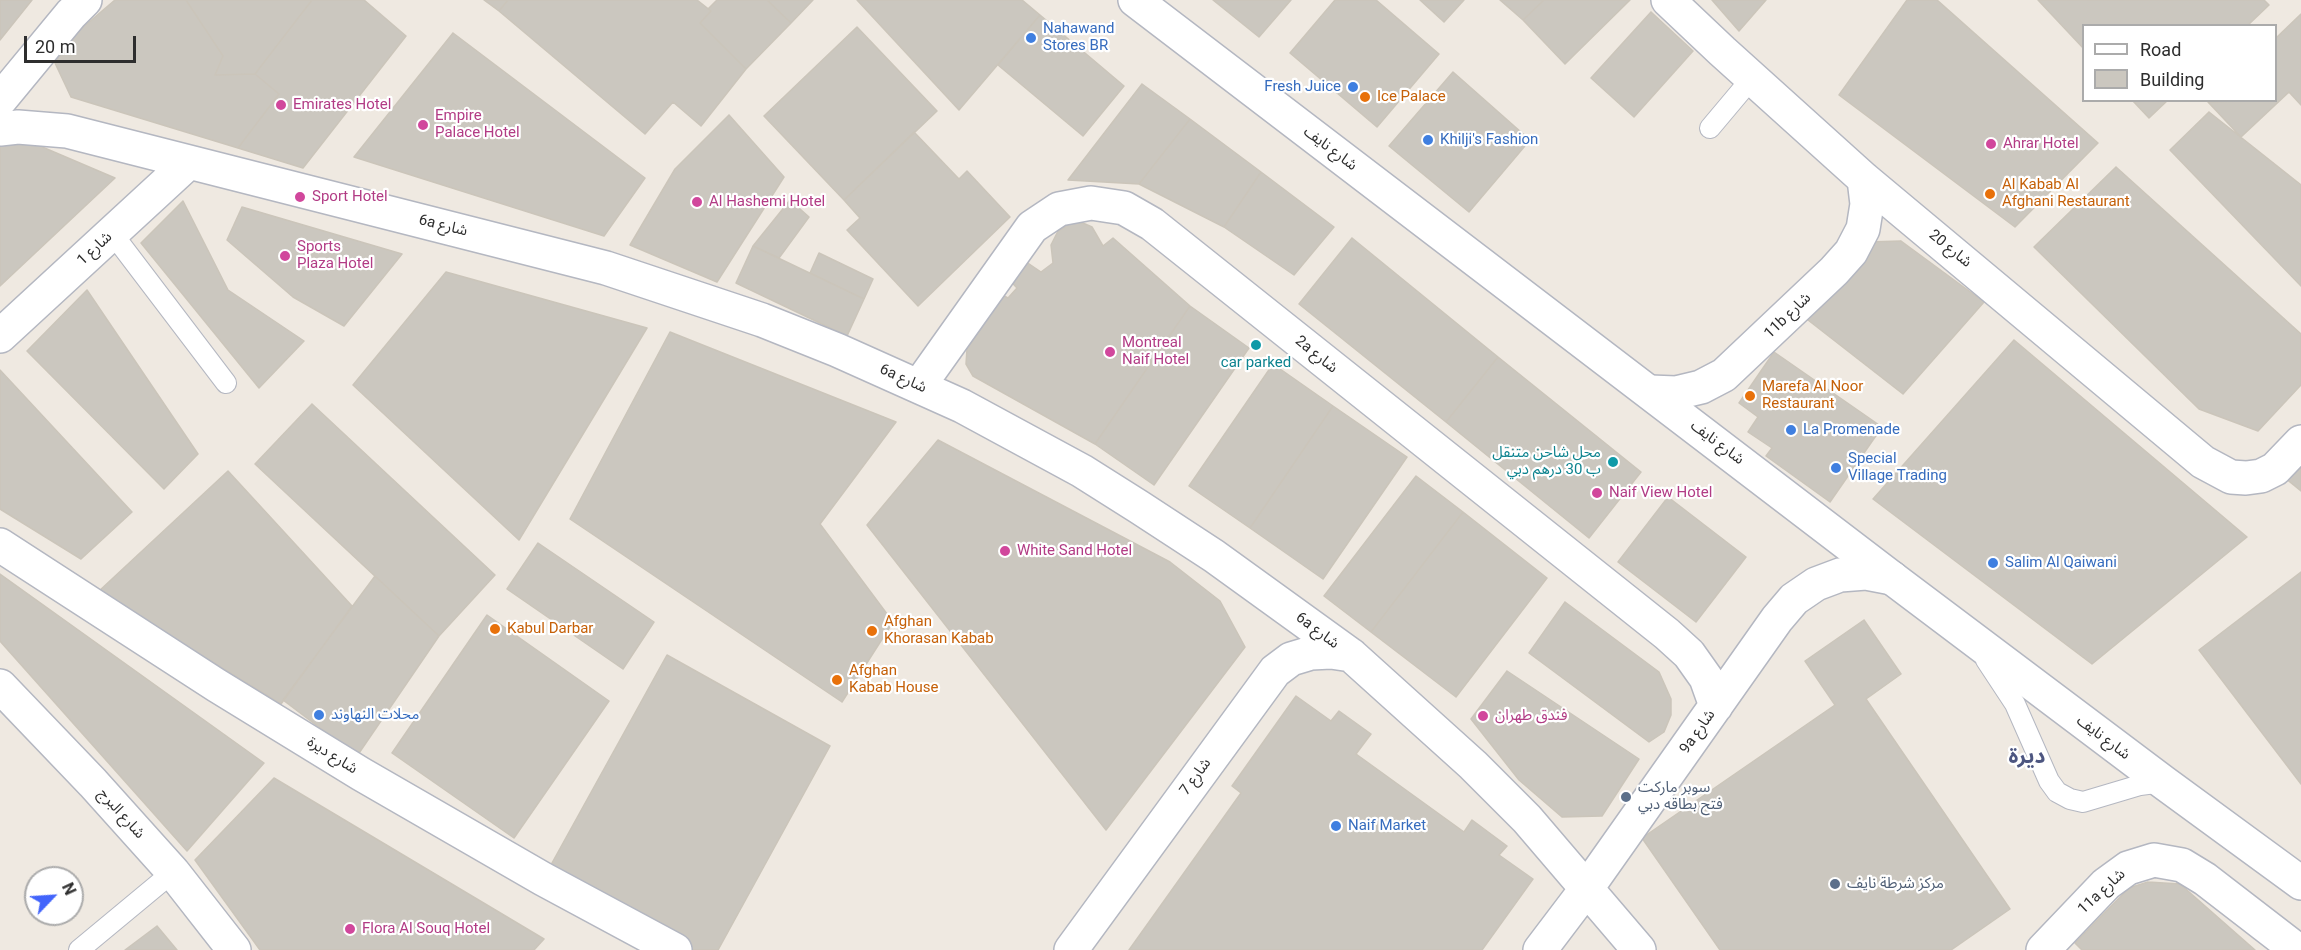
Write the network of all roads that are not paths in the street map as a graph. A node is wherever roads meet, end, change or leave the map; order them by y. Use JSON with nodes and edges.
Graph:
{"nodes":[{"id":1,"x":85,"y":0,"type":"edge"},
{"id":2,"x":1135,"y":0,"type":"edge"},
{"id":3,"x":1668,"y":0,"type":"edge"},
{"id":4,"x":1752,"y":78,"type":"junction"},
{"id":5,"x":0,"y":99,"type":"edge"},
{"id":6,"x":1710,"y":128,"type":"dead end"},
{"id":7,"x":0,"y":129,"type":"edge"},
{"id":8,"x":189,"y":162,"type":"junction"},
{"id":9,"x":1864,"y":179,"type":"junction"},
{"id":10,"x":112,"y":233,"type":"junction"},
{"id":11,"x":0,"y":336,"type":"edge"},
{"id":12,"x":226,"y":382,"type":"dead end"},
{"id":13,"x":919,"y":386,"type":"junction"},
{"id":14,"x":1650,"y":392,"type":"junction"},
{"id":15,"x":2301,"y":442,"type":"edge"},
{"id":16,"x":0,"y":545,"type":"edge"},
{"id":17,"x":1892,"y":578,"type":"junction"},
{"id":18,"x":1958,"y":627,"type":"junction"},
{"id":19,"x":1351,"y":656,"type":"junction"},
{"id":20,"x":0,"y":686,"type":"edge"},
{"id":21,"x":1716,"y":706,"type":"junction"},
{"id":22,"x":2163,"y":782,"type":"junction"},
{"id":23,"x":173,"y":872,"type":"junction"},
{"id":24,"x":2301,"y":883,"type":"edge"},
{"id":25,"x":1587,"y":888,"type":"junction"},
{"id":26,"x":79,"y":950,"type":"edge"},
{"id":27,"x":234,"y":950,"type":"edge"},
{"id":28,"x":675,"y":950,"type":"edge"},
{"id":29,"x":1071,"y":950,"type":"edge"},
{"id":30,"x":1540,"y":950,"type":"edge"},
{"id":31,"x":1639,"y":950,"type":"edge"},
{"id":32,"x":2043,"y":950,"type":"edge"},
{"id":33,"x":2296,"y":950,"type":"edge"}],
"edges":[{"from":1,"to":5,"type":"street"},
{"from":2,"to":14,"type":"street","name":"شارع نايف"},
{"from":3,"to":4,"type":"street","name":"شارع 20"},
{"from":4,"to":6,"type":"lane"},
{"from":4,"to":9,"type":"street","name":"شارع 20"},
{"from":7,"to":8,"type":"street","name":"6a شارع"},
{"from":8,"to":10,"type":"street","name":"شارع 1"},
{"from":8,"to":13,"type":"street","name":"6a شارع"},
{"from":9,"to":14,"type":"street","name":"11b شارع"},
{"from":9,"to":15,"type":"street","name":"شارع 20"},
{"from":10,"to":11,"type":"street","name":"شارع 1"},
{"from":10,"to":12,"type":"lane"},
{"from":13,"to":19,"type":"street","name":"6a شارع"},
{"from":13,"to":21,"type":"street","name":"2a شارع"},
{"from":14,"to":17,"type":"street","name":"شارع نايف"},
{"from":16,"to":28,"type":"street","name":"شارع ديرة"},
{"from":17,"to":18,"type":"street","name":"شارع نايف"},
{"from":17,"to":21,"type":"street","name":"9a شارع"},
{"from":18,"to":22,"type":"street","name":"شارع نايف"},
{"from":18,"to":22,"type":"lane"},
{"from":19,"to":25,"type":"street","name":"6a شارع"},
{"from":19,"to":29,"type":"street","name":"شارع 7"},
{"from":20,"to":23,"type":"street","name":"شارع البرج"},
{"from":21,"to":25,"type":"street","name":"9a شارع"},
{"from":22,"to":24,"type":"street","name":"شارع نايف"},
{"from":23,"to":26,"type":"lane"},
{"from":23,"to":27,"type":"street","name":"شارع البرج"},
{"from":25,"to":30,"type":"street","name":"9a شارع"},
{"from":25,"to":31,"type":"street","name":"6a شارع"},
{"from":32,"to":33,"type":"street","name":"11a شارع"}]}
